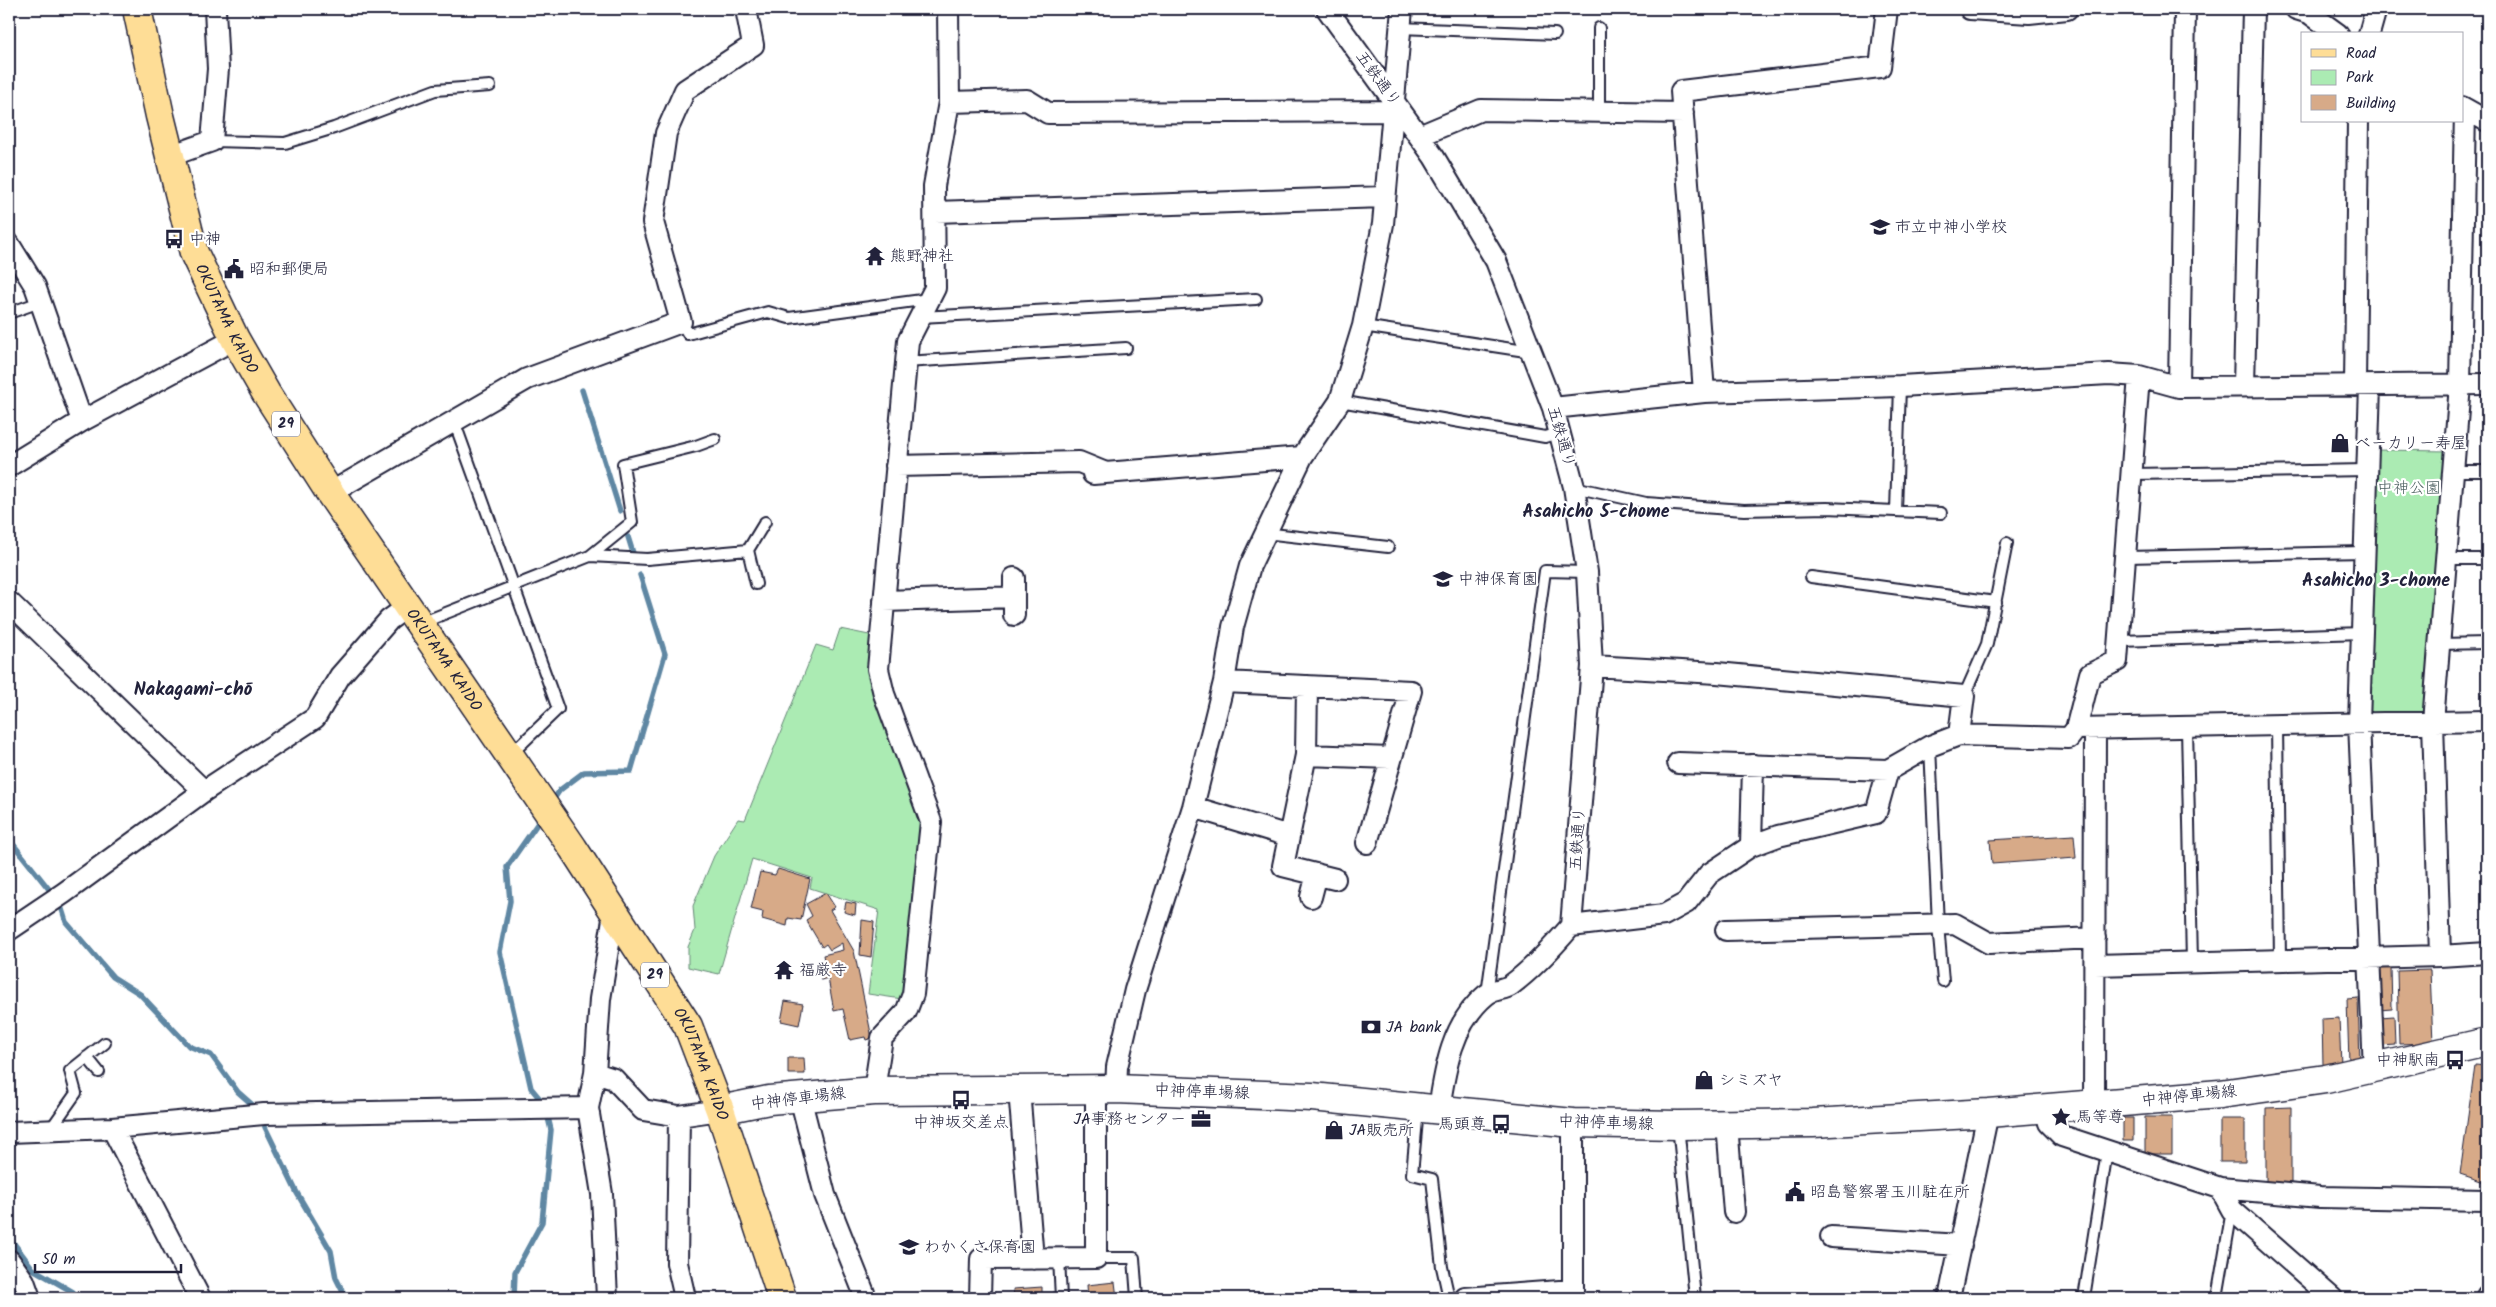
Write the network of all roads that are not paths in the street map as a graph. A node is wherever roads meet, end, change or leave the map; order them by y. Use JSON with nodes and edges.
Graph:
{"nodes":[{"id":1,"x":137,"y":9,"type":"edge"},
{"id":2,"x":215,"y":9,"type":"edge"},
{"id":3,"x":746,"y":9,"type":"edge"},
{"id":4,"x":948,"y":9,"type":"edge"},
{"id":5,"x":1327,"y":9,"type":"edge"},
{"id":6,"x":1887,"y":9,"type":"edge"},
{"id":7,"x":1970,"y":9,"type":"edge"},
{"id":8,"x":2068,"y":9,"type":"edge"},
{"id":9,"x":2185,"y":9,"type":"edge"},
{"id":10,"x":2253,"y":9,"type":"edge"},
{"id":11,"x":2296,"y":9,"type":"edge"},
{"id":12,"x":2376,"y":9,"type":"edge"},
{"id":13,"x":1401,"y":18,"type":"edge"},
{"id":14,"x":1600,"y":28,"type":"dead end"},
{"id":15,"x":2335,"y":32,"type":"edge"},
{"id":16,"x":2370,"y":32,"type":"edge"},
{"id":17,"x":1555,"y":34,"type":"dead end"},
{"id":18,"x":490,"y":86,"type":"dead end"},
{"id":19,"x":949,"y":102,"type":"junction"},
{"id":20,"x":1393,"y":106,"type":"junction"},
{"id":21,"x":2464,"y":108,"type":"edge"},
{"id":22,"x":1599,"y":112,"type":"junction"},
{"id":23,"x":1683,"y":113,"type":"junction"},
{"id":24,"x":2487,"y":121,"type":"edge"},
{"id":25,"x":2358,"y":122,"type":"edge"},
{"id":26,"x":2464,"y":122,"type":"edge"},
{"id":27,"x":1419,"y":136,"type":"junction"},
{"id":28,"x":212,"y":141,"type":"junction"},
{"id":29,"x":170,"y":156,"type":"junction"},
{"id":30,"x":1384,"y":197,"type":"junction"},
{"id":31,"x":934,"y":212,"type":"junction"},
{"id":32,"x":9,"y":244,"type":"edge"},
{"id":33,"x":929,"y":299,"type":"junction"},
{"id":34,"x":1256,"y":299,"type":"dead end"},
{"id":35,"x":40,"y":302,"type":"junction"},
{"id":36,"x":9,"y":313,"type":"edge"},
{"id":37,"x":920,"y":317,"type":"junction"},
{"id":38,"x":681,"y":322,"type":"junction"},
{"id":39,"x":1363,"y":326,"type":"junction"},
{"id":40,"x":235,"y":339,"type":"junction"},
{"id":41,"x":1126,"y":348,"type":"dead end"},
{"id":42,"x":1533,"y":352,"type":"junction"},
{"id":43,"x":905,"y":362,"type":"junction"},
{"id":44,"x":2139,"y":376,"type":"junction"},
{"id":45,"x":2487,"y":384,"type":"edge"},
{"id":46,"x":2460,"y":385,"type":"junction"},
{"id":47,"x":1900,"y":386,"type":"junction"},
{"id":48,"x":2244,"y":386,"type":"junction"},
{"id":49,"x":2363,"y":386,"type":"junction"},
{"id":50,"x":2179,"y":387,"type":"junction"},
{"id":51,"x":1704,"y":392,"type":"junction"},
{"id":52,"x":1340,"y":401,"type":"junction"},
{"id":53,"x":1553,"y":408,"type":"junction"},
{"id":54,"x":454,"y":420,"type":"junction"},
{"id":55,"x":82,"y":421,"type":"junction"},
{"id":56,"x":1560,"y":433,"type":"junction"},
{"id":57,"x":715,"y":439,"type":"dead end"},
{"id":58,"x":1302,"y":457,"type":"junction"},
{"id":59,"x":9,"y":466,"type":"edge"},
{"id":60,"x":896,"y":466,"type":"junction"},
{"id":61,"x":2367,"y":470,"type":"junction"},
{"id":62,"x":2453,"y":471,"type":"junction"},
{"id":63,"x":2487,"y":471,"type":"edge"},
{"id":64,"x":2133,"y":474,"type":"junction"},
{"id":65,"x":1574,"y":487,"type":"junction"},
{"id":66,"x":330,"y":493,"type":"junction"},
{"id":67,"x":1896,"y":511,"type":"junction"},
{"id":68,"x":1941,"y":513,"type":"dead end"},
{"id":69,"x":765,"y":522,"type":"dead end"},
{"id":70,"x":1264,"y":533,"type":"junction"},
{"id":71,"x":2006,"y":543,"type":"dead end"},
{"id":72,"x":1388,"y":547,"type":"dead end"},
{"id":73,"x":748,"y":550,"type":"junction"},
{"id":74,"x":2364,"y":552,"type":"junction"},
{"id":75,"x":590,"y":556,"type":"junction"},
{"id":76,"x":2126,"y":557,"type":"junction"},
{"id":77,"x":2446,"y":559,"type":"junction"},
{"id":78,"x":2487,"y":559,"type":"edge"},
{"id":79,"x":1587,"y":572,"type":"junction"},
{"id":80,"x":1810,"y":577,"type":"dead end"},
{"id":81,"x":756,"y":584,"type":"dead end"},
{"id":82,"x":514,"y":586,"type":"junction"},
{"id":83,"x":1014,"y":597,"type":"dead end"},
{"id":84,"x":884,"y":601,"type":"junction"},
{"id":85,"x":9,"y":602,"type":"edge"},
{"id":86,"x":1996,"y":602,"type":"junction"},
{"id":87,"x":412,"y":616,"type":"junction"},
{"id":88,"x":2362,"y":633,"type":"junction"},
{"id":89,"x":2120,"y":641,"type":"junction"},
{"id":90,"x":2487,"y":643,"type":"edge"},
{"id":91,"x":2439,"y":644,"type":"junction"},
{"id":92,"x":1592,"y":666,"type":"junction"},
{"id":93,"x":1224,"y":682,"type":"junction"},
{"id":94,"x":1308,"y":686,"type":"junction"},
{"id":95,"x":1964,"y":696,"type":"junction"},
{"id":96,"x":2487,"y":721,"type":"edge"},
{"id":97,"x":2433,"y":722,"type":"junction"},
{"id":98,"x":2358,"y":724,"type":"junction"},
{"id":99,"x":2277,"y":725,"type":"junction"},
{"id":100,"x":2187,"y":727,"type":"junction"},
{"id":101,"x":2086,"y":729,"type":"junction"},
{"id":102,"x":1958,"y":735,"type":"junction"},
{"id":103,"x":1930,"y":746,"type":"junction"},
{"id":104,"x":508,"y":756,"type":"junction"},
{"id":105,"x":1306,"y":756,"type":"junction"},
{"id":106,"x":1391,"y":758,"type":"junction"},
{"id":107,"x":1678,"y":763,"type":"dead end"},
{"id":108,"x":1753,"y":766,"type":"junction"},
{"id":109,"x":1888,"y":770,"type":"junction"},
{"id":110,"x":204,"y":791,"type":"junction"},
{"id":111,"x":1193,"y":807,"type":"junction"},
{"id":112,"x":1289,"y":836,"type":"junction"},
{"id":113,"x":1367,"y":843,"type":"dead end"},
{"id":114,"x":1751,"y":846,"type":"junction"},
{"id":115,"x":1311,"y":897,"type":"dead end"},
{"id":116,"x":614,"y":913,"type":"junction"},
{"id":117,"x":1938,"y":925,"type":"junction"},
{"id":118,"x":1571,"y":926,"type":"junction"},
{"id":119,"x":9,"y":930,"type":"edge"},
{"id":120,"x":1726,"y":930,"type":"dead end"},
{"id":121,"x":2095,"y":938,"type":"junction"},
{"id":122,"x":2487,"y":953,"type":"edge"},
{"id":123,"x":2440,"y":956,"type":"junction"},
{"id":124,"x":2368,"y":957,"type":"junction"},
{"id":125,"x":2280,"y":959,"type":"junction"},
{"id":126,"x":2192,"y":962,"type":"junction"},
{"id":127,"x":2096,"y":965,"type":"junction"},
{"id":128,"x":1943,"y":981,"type":"dead end"},
{"id":129,"x":1487,"y":994,"type":"junction"},
{"id":130,"x":2487,"y":1042,"type":"edge"},
{"id":131,"x":104,"y":1043,"type":"dead end"},
{"id":132,"x":87,"y":1057,"type":"junction"},
{"id":133,"x":2374,"y":1070,"type":"junction"},
{"id":134,"x":99,"y":1072,"type":"dead end"},
{"id":135,"x":595,"y":1073,"type":"junction"},
{"id":136,"x":1106,"y":1089,"type":"junction"},
{"id":137,"x":1019,"y":1090,"type":"junction"},
{"id":138,"x":874,"y":1091,"type":"junction"},
{"id":139,"x":800,"y":1097,"type":"junction"},
{"id":140,"x":2094,"y":1105,"type":"junction"},
{"id":141,"x":588,"y":1108,"type":"junction"},
{"id":142,"x":2045,"y":1108,"type":"junction"},
{"id":143,"x":1428,"y":1109,"type":"junction"},
{"id":144,"x":720,"y":1110,"type":"junction"},
{"id":145,"x":1988,"y":1113,"type":"junction"},
{"id":146,"x":679,"y":1116,"type":"junction"},
{"id":147,"x":1573,"y":1123,"type":"junction"},
{"id":148,"x":1726,"y":1124,"type":"junction"},
{"id":149,"x":1678,"y":1125,"type":"junction"},
{"id":150,"x":112,"y":1128,"type":"junction"},
{"id":151,"x":9,"y":1132,"type":"edge"},
{"id":152,"x":48,"y":1133,"type":"junction"},
{"id":153,"x":2107,"y":1151,"type":"junction"},
{"id":154,"x":2220,"y":1188,"type":"junction"},
{"id":155,"x":2487,"y":1200,"type":"edge"},
{"id":156,"x":2232,"y":1210,"type":"junction"},
{"id":157,"x":1734,"y":1212,"type":"dead end"},
{"id":158,"x":1831,"y":1237,"type":"dead end"},
{"id":159,"x":1961,"y":1245,"type":"junction"},
{"id":160,"x":1059,"y":1258,"type":"junction"},
{"id":161,"x":1096,"y":1258,"type":"junction"},
{"id":162,"x":1033,"y":1259,"type":"junction"},
{"id":163,"x":9,"y":1260,"type":"edge"},
{"id":164,"x":1573,"y":1294,"type":"edge"},
{"id":165,"x":30,"y":1298,"type":"edge"},
{"id":166,"x":200,"y":1298,"type":"edge"},
{"id":167,"x":607,"y":1298,"type":"edge"},
{"id":168,"x":685,"y":1298,"type":"edge"},
{"id":169,"x":782,"y":1298,"type":"edge"},
{"id":170,"x":866,"y":1298,"type":"edge"},
{"id":171,"x":980,"y":1298,"type":"edge"},
{"id":172,"x":1061,"y":1298,"type":"edge"},
{"id":173,"x":1137,"y":1298,"type":"edge"},
{"id":174,"x":1449,"y":1298,"type":"edge"},
{"id":175,"x":1464,"y":1298,"type":"edge"},
{"id":176,"x":1696,"y":1298,"type":"edge"},
{"id":177,"x":1949,"y":1298,"type":"edge"},
{"id":178,"x":2084,"y":1298,"type":"edge"},
{"id":179,"x":2217,"y":1298,"type":"edge"},
{"id":180,"x":2332,"y":1298,"type":"edge"}],
"edges":[{"from":1,"to":29,"type":"main road","name":"OKUTAMA KAIDO","number":"29"},
{"from":2,"to":28,"type":"street"},
{"from":3,"to":38,"type":"street"},
{"from":4,"to":19,"type":"street"},
{"from":5,"to":20,"type":"street","name":"五鉄通り"},
{"from":6,"to":23,"type":"street"},
{"from":7,"to":8,"type":"street"},
{"from":9,"to":50,"type":"street"},
{"from":10,"to":48,"type":"street"},
{"from":11,"to":15,"type":"street"},
{"from":12,"to":16,"type":"street"},
{"from":13,"to":17,"type":"lane"},
{"from":13,"to":20,"type":"street"},
{"from":14,"to":22,"type":"lane"},
{"from":18,"to":28,"type":"lane"},
{"from":19,"to":20,"type":"street"},
{"from":19,"to":31,"type":"street"},
{"from":20,"to":27,"type":"street","name":"五鉄通り"},
{"from":20,"to":30,"type":"street"},
{"from":21,"to":24,"type":"street"},
{"from":22,"to":23,"type":"street"},
{"from":22,"to":27,"type":"street"},
{"from":23,"to":51,"type":"street"},
{"from":25,"to":49,"type":"street"},
{"from":26,"to":46,"type":"street"},
{"from":27,"to":42,"type":"street","name":"五鉄通り"},
{"from":28,"to":29,"type":"street"},
{"from":29,"to":40,"type":"main road","name":"OKUTAMA KAIDO","number":"29"},
{"from":30,"to":31,"type":"street"},
{"from":30,"to":39,"type":"street"},
{"from":31,"to":33,"type":"street"},
{"from":32,"to":35,"type":"street"},
{"from":33,"to":37,"type":"street"},
{"from":33,"to":38,"type":"lane"},
{"from":34,"to":37,"type":"lane"},
{"from":35,"to":36,"type":"lane"},
{"from":35,"to":55,"type":"street"},
{"from":37,"to":43,"type":"street"},
{"from":38,"to":54,"type":"street"},
{"from":39,"to":42,"type":"lane"},
{"from":39,"to":52,"type":"street"},
{"from":40,"to":55,"type":"street"},
{"from":40,"to":66,"type":"main road","name":"OKUTAMA KAIDO","number":"29"},
{"from":41,"to":43,"type":"lane"},
{"from":42,"to":53,"type":"street","name":"五鉄通り"},
{"from":43,"to":60,"type":"street"},
{"from":44,"to":47,"type":"street"},
{"from":44,"to":50,"type":"street"},
{"from":44,"to":64,"type":"street"},
{"from":45,"to":46,"type":"street"},
{"from":46,"to":49,"type":"street"},
{"from":46,"to":62,"type":"street"},
{"from":47,"to":51,"type":"street"},
{"from":47,"to":67,"type":"lane"},
{"from":48,"to":49,"type":"street"},
{"from":48,"to":50,"type":"street"},
{"from":49,"to":61,"type":"street"},
{"from":51,"to":53,"type":"street"},
{"from":52,"to":56,"type":"lane"},
{"from":52,"to":58,"type":"street"},
{"from":53,"to":56,"type":"street","name":"五鉄通り"},
{"from":54,"to":66,"type":"street"},
{"from":54,"to":82,"type":"lane"},
{"from":55,"to":59,"type":"street"},
{"from":56,"to":65,"type":"street","name":"五鉄通り"},
{"from":57,"to":75,"type":"lane"},
{"from":58,"to":60,"type":"street"},
{"from":58,"to":70,"type":"street"},
{"from":60,"to":84,"type":"street"},
{"from":61,"to":64,"type":"lane"},
{"from":61,"to":74,"type":"street"},
{"from":62,"to":63,"type":"lane"},
{"from":62,"to":77,"type":"street"},
{"from":64,"to":76,"type":"street"},
{"from":65,"to":67,"type":"lane"},
{"from":65,"to":79,"type":"street","name":"五鉄通り"},
{"from":66,"to":87,"type":"main road","name":"OKUTAMA KAIDO","number":"29"},
{"from":67,"to":68,"type":"lane"},
{"from":69,"to":73,"type":"lane"},
{"from":70,"to":72,"type":"lane"},
{"from":70,"to":93,"type":"street"},
{"from":71,"to":86,"type":"lane"},
{"from":73,"to":75,"type":"lane"},
{"from":73,"to":81,"type":"lane"},
{"from":74,"to":76,"type":"lane"},
{"from":74,"to":88,"type":"street"},
{"from":75,"to":82,"type":"lane"},
{"from":76,"to":89,"type":"street"},
{"from":77,"to":78,"type":"lane"},
{"from":77,"to":91,"type":"street"},
{"from":79,"to":92,"type":"street","name":"五鉄通り"},
{"from":79,"to":129,"type":"lane"},
{"from":80,"to":86,"type":"lane"},
{"from":82,"to":87,"type":"lane"},
{"from":82,"to":104,"type":"lane"},
{"from":83,"to":84,"type":"street"},
{"from":84,"to":138,"type":"street"},
{"from":85,"to":110,"type":"street"},
{"from":86,"to":95,"type":"lane"},
{"from":87,"to":104,"type":"main road","name":"OKUTAMA KAIDO","number":"29"},
{"from":87,"to":110,"type":"street"},
{"from":88,"to":89,"type":"lane"},
{"from":88,"to":98,"type":"street"},
{"from":89,"to":101,"type":"street"},
{"from":90,"to":91,"type":"lane"},
{"from":91,"to":97,"type":"street"},
{"from":92,"to":95,"type":"street"},
{"from":92,"to":118,"type":"street","name":"五鉄通り"},
{"from":93,"to":94,"type":"street"},
{"from":93,"to":111,"type":"street"},
{"from":94,"to":105,"type":"street"},
{"from":94,"to":106,"type":"street"},
{"from":95,"to":102,"type":"street"},
{"from":96,"to":97,"type":"street"},
{"from":97,"to":98,"type":"street"},
{"from":97,"to":123,"type":"street"},
{"from":98,"to":99,"type":"street"},
{"from":98,"to":124,"type":"street"},
{"from":99,"to":100,"type":"street"},
{"from":99,"to":125,"type":"lane"},
{"from":100,"to":101,"type":"street"},
{"from":100,"to":126,"type":"lane"},
{"from":101,"to":102,"type":"street"},
{"from":101,"to":121,"type":"street"},
{"from":102,"to":103,"type":"street"},
{"from":103,"to":109,"type":"street"},
{"from":103,"to":117,"type":"lane"},
{"from":104,"to":116,"type":"main road","name":"OKUTAMA KAIDO","number":"29"},
{"from":105,"to":106,"type":"street"},
{"from":105,"to":112,"type":"street"},
{"from":106,"to":113,"type":"street"},
{"from":107,"to":108,"type":"street"},
{"from":108,"to":109,"type":"street"},
{"from":108,"to":114,"type":"street"},
{"from":109,"to":114,"type":"street"},
{"from":110,"to":119,"type":"street"},
{"from":111,"to":112,"type":"street"},
{"from":111,"to":136,"type":"street"},
{"from":112,"to":115,"type":"street"},
{"from":114,"to":118,"type":"street"},
{"from":116,"to":135,"type":"street"},
{"from":116,"to":144,"type":"main road","name":"OKUTAMA KAIDO","number":"29"},
{"from":117,"to":120,"type":"street"},
{"from":117,"to":121,"type":"street"},
{"from":117,"to":128,"type":"lane"},
{"from":118,"to":129,"type":"street"},
{"from":121,"to":127,"type":"street"},
{"from":122,"to":123,"type":"street"},
{"from":123,"to":124,"type":"street"},
{"from":124,"to":125,"type":"street"},
{"from":124,"to":133,"type":"street"},
{"from":125,"to":126,"type":"street"},
{"from":126,"to":127,"type":"street"},
{"from":127,"to":140,"type":"street"},
{"from":129,"to":143,"type":"street"},
{"from":130,"to":133,"type":"main road","name":"中神停車場線"},
{"from":131,"to":132,"type":"lane"},
{"from":132,"to":134,"type":"lane"},
{"from":132,"to":152,"type":"lane"},
{"from":133,"to":140,"type":"main road","name":"中神停車場線"},
{"from":135,"to":141,"type":"street"},
{"from":135,"to":146,"type":"street"},
{"from":136,"to":137,"type":"main road","name":"中神停車場線"},
{"from":136,"to":143,"type":"main road","name":"中神停車場線"},
{"from":136,"to":161,"type":"street"},
{"from":137,"to":138,"type":"main road","name":"中神停車場線"},
{"from":137,"to":162,"type":"street"},
{"from":138,"to":139,"type":"main road","name":"中神停車場線"},
{"from":139,"to":144,"type":"main road","name":"中神停車場線"},
{"from":139,"to":170,"type":"street"},
{"from":140,"to":142,"type":"main road","name":"中神停車場線"},
{"from":141,"to":150,"type":"street"},
{"from":141,"to":167,"type":"street"},
{"from":142,"to":145,"type":"main road","name":"中神停車場線"},
{"from":142,"to":153,"type":"street"},
{"from":143,"to":147,"type":"main road","name":"中神停車場線"},
{"from":143,"to":174,"type":"lane"},
{"from":144,"to":146,"type":"street"},
{"from":144,"to":169,"type":"main road","name":"OKUTAMA KAIDO","number":"29"},
{"from":145,"to":148,"type":"main road","name":"中神停車場線"},
{"from":145,"to":159,"type":"street"},
{"from":146,"to":168,"type":"street"},
{"from":147,"to":149,"type":"main road","name":"中神停車場線"},
{"from":147,"to":164,"type":"street"},
{"from":148,"to":149,"type":"main road","name":"中神停車場線"},
{"from":148,"to":157,"type":"street"},
{"from":149,"to":176,"type":"lane"},
{"from":150,"to":152,"type":"street"},
{"from":150,"to":166,"type":"street"},
{"from":151,"to":152,"type":"street"},
{"from":153,"to":154,"type":"street"},
{"from":153,"to":178,"type":"lane"},
{"from":154,"to":155,"type":"street"},
{"from":154,"to":156,"type":"street"},
{"from":156,"to":179,"type":"lane"},
{"from":156,"to":180,"type":"street"},
{"from":158,"to":159,"type":"street"},
{"from":159,"to":177,"type":"street"},
{"from":160,"to":161,"type":"street"},
{"from":160,"to":162,"type":"street"},
{"from":160,"to":172,"type":"lane"},
{"from":161,"to":173,"type":"lane"},
{"from":162,"to":171,"type":"street"},
{"from":163,"to":165,"type":"street"},
{"from":164,"to":175,"type":"street"}]}
